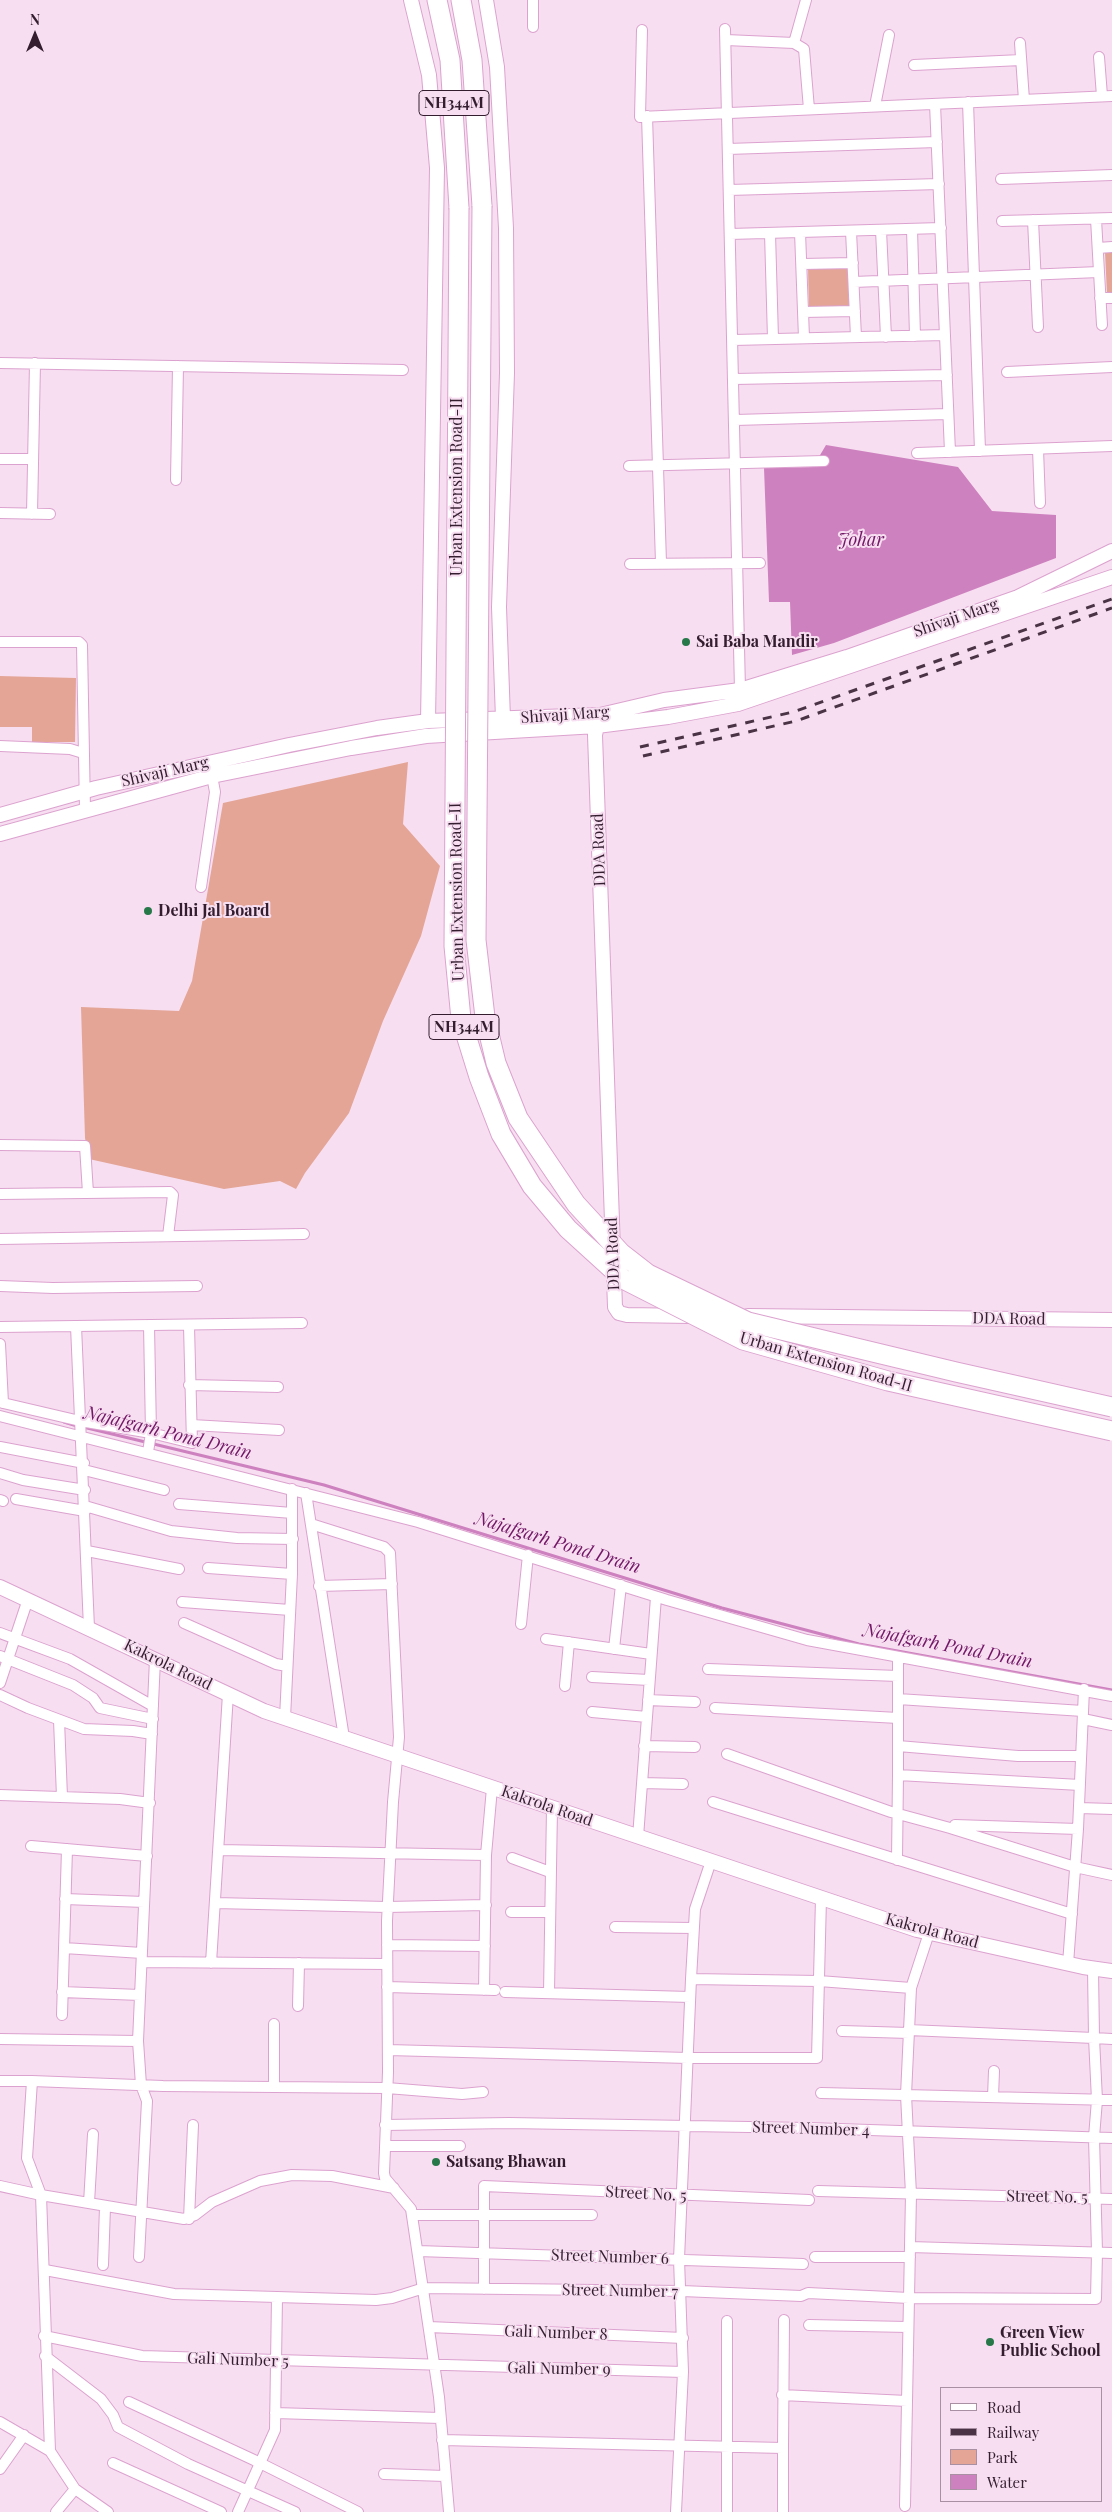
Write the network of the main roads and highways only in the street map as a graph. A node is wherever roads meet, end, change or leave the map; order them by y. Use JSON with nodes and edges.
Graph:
{"nodes":[{"id":1,"x":436,"y":0,"type":"edge"},
{"id":2,"x":461,"y":0,"type":"edge"},
{"id":3,"x":1112,"y":1407,"type":"edge"},
{"id":4,"x":1112,"y":1430,"type":"edge"}],
"edges":[{"from":1,"to":4,"type":"highway","name":"Urban Extension Road-II","number":"NH344M","bridge":true},
{"from":2,"to":3,"type":"highway","name":"Urban Extension Road-II","number":"NH344M","bridge":true}]}
